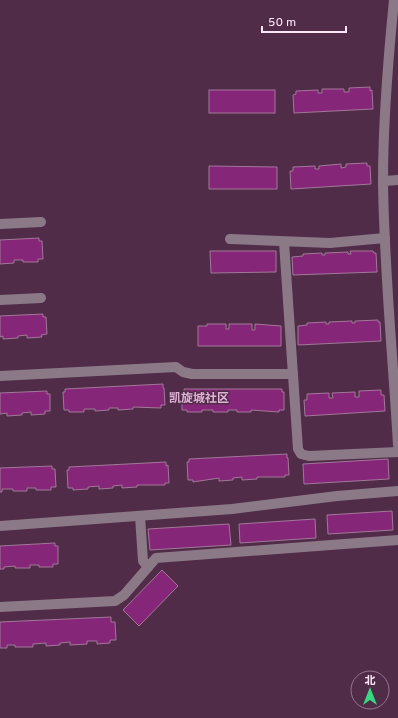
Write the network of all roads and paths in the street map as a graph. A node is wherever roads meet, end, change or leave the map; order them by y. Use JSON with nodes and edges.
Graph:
{"nodes":[{"id":1,"x":394,"y":0,"type":"edge"},
{"id":2,"x":398,"y":180,"type":"edge"},
{"id":3,"x":383,"y":181,"type":"junction"},
{"id":4,"x":41,"y":222,"type":"dead end"},
{"id":5,"x":0,"y":224,"type":"edge"},
{"id":6,"x":385,"y":238,"type":"junction"},
{"id":7,"x":230,"y":239,"type":"dead end"},
{"id":8,"x":284,"y":242,"type":"junction"},
{"id":9,"x":41,"y":298,"type":"dead end"},
{"id":10,"x":0,"y":300,"type":"edge"},
{"id":11,"x":394,"y":306,"type":"edge"},
{"id":12,"x":396,"y":372,"type":"edge"},
{"id":13,"x":293,"y":374,"type":"junction"},
{"id":14,"x":0,"y":376,"type":"edge"},
{"id":15,"x":398,"y":443,"type":"edge"},
{"id":16,"x":398,"y":452,"type":"edge"},
{"id":17,"x":398,"y":491,"type":"edge"},
{"id":18,"x":140,"y":516,"type":"junction"},
{"id":19,"x":0,"y":526,"type":"edge"},
{"id":20,"x":398,"y":540,"type":"edge"},
{"id":21,"x":148,"y":567,"type":"junction"},
{"id":22,"x":0,"y":607,"type":"edge"}],
"edges":[{"from":1,"to":3,"type":"lane"},
{"from":2,"to":3,"type":"lane"},
{"from":3,"to":6,"type":"lane"},
{"from":4,"to":5,"type":"lane"},
{"from":6,"to":8,"type":"lane"},
{"from":6,"to":11,"type":"lane"},
{"from":7,"to":8,"type":"lane"},
{"from":8,"to":13,"type":"lane"},
{"from":9,"to":10,"type":"lane"},
{"from":11,"to":12,"type":"lane"},
{"from":12,"to":15,"type":"lane"},
{"from":13,"to":14,"type":"lane"},
{"from":13,"to":16,"type":"lane"},
{"from":17,"to":18,"type":"lane"},
{"from":18,"to":19,"type":"lane"},
{"from":18,"to":21,"type":"lane"},
{"from":20,"to":21,"type":"lane"},
{"from":21,"to":22,"type":"lane"}]}
